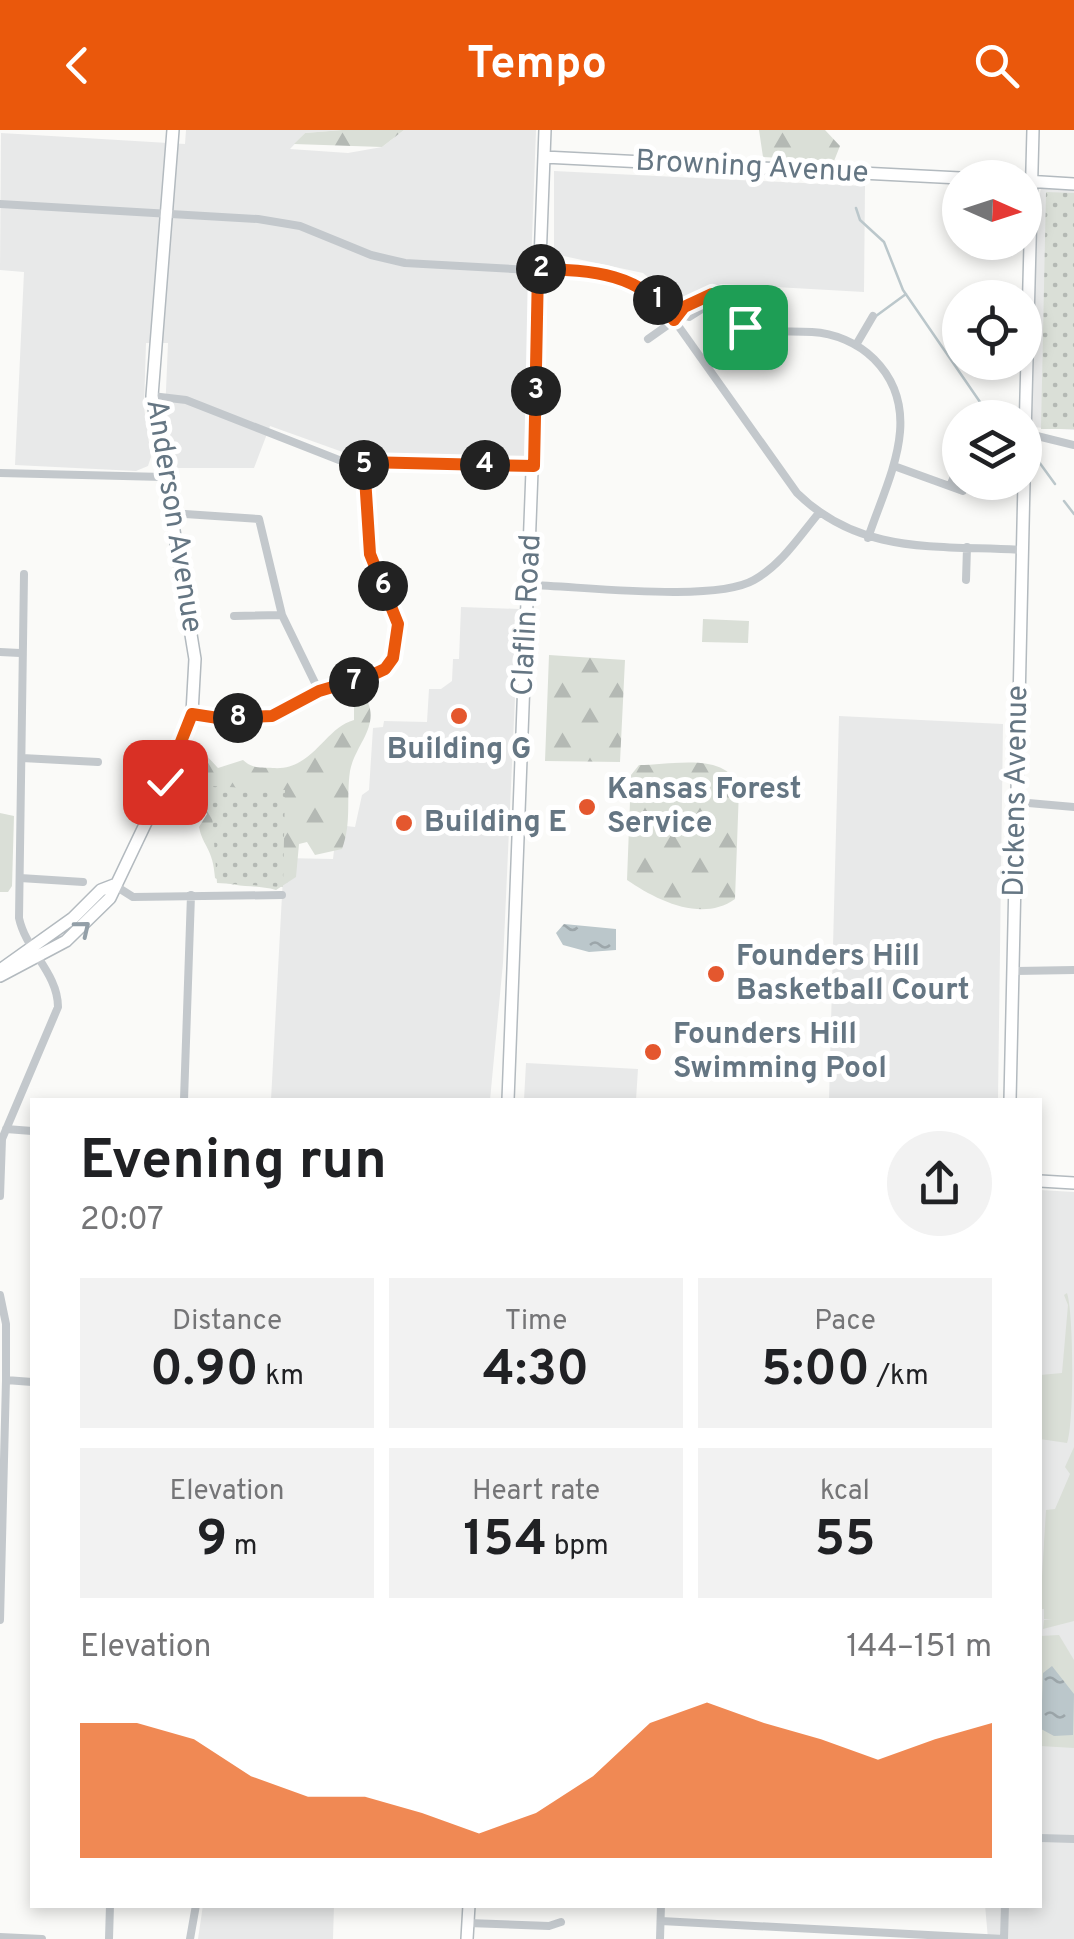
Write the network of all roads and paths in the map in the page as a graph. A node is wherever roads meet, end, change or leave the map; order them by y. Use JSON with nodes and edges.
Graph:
{"nodes":[{"id":1,"x":173,"y":130,"type":"edge"},
{"id":2,"x":545,"y":130,"type":"edge"},
{"id":3,"x":1033,"y":130,"type":"edge"},
{"id":4,"x":544,"y":157,"type":"junction"},
{"id":5,"x":1030,"y":160,"type":"edge"},
{"id":6,"x":942,"y":177,"type":"edge"},
{"id":7,"x":1042,"y":182,"type":"edge"},
{"id":8,"x":1074,"y":184,"type":"edge"},
{"id":9,"x":0,"y":204,"type":"edge"},
{"id":10,"x":168,"y":216,"type":"junction"},
{"id":11,"x":1027,"y":260,"type":"edge"},
{"id":12,"x":538,"y":269,"type":"junction"},
{"id":13,"x":873,"y":316,"type":"dead end"},
{"id":14,"x":678,"y":318,"type":"junction"},
{"id":15,"x":648,"y":339,"type":"dead end"},
{"id":16,"x":856,"y":345,"type":"junction"},
{"id":17,"x":152,"y":396,"type":"junction"},
{"id":18,"x":1025,"y":400,"type":"edge"},
{"id":19,"x":1042,"y":438,"type":"edge"},
{"id":20,"x":1074,"y":445,"type":"edge"},
{"id":21,"x":364,"y":462,"type":"junction"},
{"id":22,"x":534,"y":466,"type":"junction"},
{"id":23,"x":894,"y":466,"type":"junction"},
{"id":24,"x":0,"y":473,"type":"edge"},
{"id":25,"x":164,"y":477,"type":"junction"},
{"id":26,"x":942,"y":483,"type":"edge"},
{"id":27,"x":1023,"y":500,"type":"edge"},
{"id":28,"x":170,"y":512,"type":"junction"},
{"id":29,"x":818,"y":514,"type":"junction"},
{"id":30,"x":868,"y":538,"type":"junction"},
{"id":31,"x":967,"y":547,"type":"junction"},
{"id":32,"x":1022,"y":550,"type":"junction"},
{"id":33,"x":24,"y":574,"type":"dead end"},
{"id":34,"x":966,"y":580,"type":"dead end"},
{"id":35,"x":530,"y":585,"type":"junction"},
{"id":36,"x":282,"y":615,"type":"junction"},
{"id":37,"x":234,"y":616,"type":"dead end"},
{"id":38,"x":0,"y":652,"type":"edge"},
{"id":39,"x":20,"y":653,"type":"junction"},
{"id":40,"x":319,"y":691,"type":"junction"},
{"id":41,"x":192,"y":714,"type":"junction"},
{"id":42,"x":22,"y":758,"type":"junction"},
{"id":43,"x":98,"y":762,"type":"dead end"},
{"id":44,"x":1017,"y":802,"type":"junction"},
{"id":45,"x":1074,"y":807,"type":"edge"},
{"id":46,"x":20,"y":878,"type":"junction"},
{"id":47,"x":82,"y":882,"type":"dead end"},
{"id":48,"x":114,"y":884,"type":"junction"},
{"id":49,"x":191,"y":895,"type":"junction"},
{"id":50,"x":282,"y":895,"type":"dead end"},
{"id":51,"x":34,"y":954,"type":"junction"},
{"id":52,"x":1074,"y":970,"type":"edge"},
{"id":53,"x":1013,"y":971,"type":"junction"},
{"id":54,"x":0,"y":973,"type":"edge"},
{"id":55,"x":184,"y":1098,"type":"edge"},
{"id":56,"x":508,"y":1098,"type":"edge"},
{"id":57,"x":1010,"y":1098,"type":"edge"},
{"id":58,"x":6,"y":1129,"type":"junction"},
{"id":59,"x":30,"y":1131,"type":"edge"},
{"id":60,"x":1042,"y":1182,"type":"edge"},
{"id":61,"x":1074,"y":1183,"type":"edge"},
{"id":62,"x":0,"y":1196,"type":"edge"},
{"id":63,"x":0,"y":1296,"type":"edge"},
{"id":64,"x":6,"y":1380,"type":"junction"},
{"id":65,"x":30,"y":1382,"type":"edge"},
{"id":66,"x":2,"y":1460,"type":"edge"},
{"id":67,"x":0,"y":1620,"type":"edge"},
{"id":68,"x":1042,"y":1838,"type":"edge"},
{"id":69,"x":1074,"y":1839,"type":"edge"},
{"id":70,"x":110,"y":1908,"type":"edge"},
{"id":71,"x":195,"y":1908,"type":"edge"},
{"id":72,"x":469,"y":1908,"type":"edge"},
{"id":73,"x":661,"y":1908,"type":"edge"},
{"id":74,"x":1005,"y":1908,"type":"edge"},
{"id":75,"x":660,"y":1921,"type":"junction"},
{"id":76,"x":562,"y":1922,"type":"dead end"},
{"id":77,"x":468,"y":1923,"type":"junction"},
{"id":78,"x":0,"y":1937,"type":"edge"},
{"id":79,"x":42,"y":1939,"type":"edge"},
{"id":80,"x":109,"y":1939,"type":"edge"},
{"id":81,"x":190,"y":1939,"type":"edge"},
{"id":82,"x":467,"y":1939,"type":"edge"},
{"id":83,"x":660,"y":1939,"type":"edge"},
{"id":84,"x":1004,"y":1939,"type":"edge"}],
"edges":[{"from":1,"to":10,"type":"street","name":"Anderson Avenue"},
{"from":2,"to":4,"type":"street","name":"Claflin Road"},
{"from":3,"to":5,"type":"street"},
{"from":4,"to":6,"type":"street","name":"Browning Avenue"},
{"from":4,"to":12,"type":"street","name":"Claflin Road"},
{"from":7,"to":8,"type":"street"},
{"from":9,"to":10,"type":"street"},
{"from":10,"to":12,"type":"street"},
{"from":10,"to":17,"type":"street","name":"Anderson Avenue"},
{"from":11,"to":18,"type":"street"},
{"from":12,"to":14,"type":"street"},
{"from":12,"to":22,"type":"street","name":"Claflin Road"},
{"from":13,"to":16,"type":"street"},
{"from":14,"to":15,"type":"street"},
{"from":14,"to":16,"type":"street"},
{"from":14,"to":29,"type":"street"},
{"from":16,"to":23,"type":"street"},
{"from":17,"to":21,"type":"street"},
{"from":17,"to":25,"type":"street","name":"Anderson Avenue"},
{"from":19,"to":20,"type":"street"},
{"from":21,"to":22,"type":"street"},
{"from":21,"to":40,"type":"street"},
{"from":22,"to":35,"type":"street","name":"Claflin Road"},
{"from":23,"to":26,"type":"street"},
{"from":23,"to":30,"type":"street"},
{"from":24,"to":25,"type":"street"},
{"from":25,"to":28,"type":"street","name":"Anderson Avenue"},
{"from":27,"to":32,"type":"street","name":"Dickens Avenue"},
{"from":28,"to":36,"type":"street"},
{"from":28,"to":41,"type":"street","name":"Anderson Avenue"},
{"from":29,"to":30,"type":"street"},
{"from":29,"to":35,"type":"street"},
{"from":30,"to":31,"type":"street"},
{"from":31,"to":32,"type":"street"},
{"from":31,"to":34,"type":"street"},
{"from":32,"to":44,"type":"street","name":"Dickens Avenue"},
{"from":33,"to":39,"type":"street"},
{"from":35,"to":56,"type":"street","name":"Claflin Road"},
{"from":36,"to":37,"type":"street"},
{"from":36,"to":40,"type":"street"},
{"from":38,"to":39,"type":"street"},
{"from":39,"to":42,"type":"street"},
{"from":40,"to":41,"type":"street"},
{"from":41,"to":48,"type":"street","name":"Anderson Avenue"},
{"from":42,"to":43,"type":"street"},
{"from":42,"to":46,"type":"street"},
{"from":44,"to":45,"type":"street"},
{"from":44,"to":53,"type":"street","name":"Dickens Avenue"},
{"from":46,"to":47,"type":"street"},
{"from":46,"to":51,"type":"street"},
{"from":48,"to":49,"type":"street"},
{"from":48,"to":51,"type":"street","name":"Anderson Avenue"},
{"from":49,"to":50,"type":"street"},
{"from":49,"to":55,"type":"street"},
{"from":51,"to":54,"type":"street","name":"Anderson Avenue"},
{"from":51,"to":58,"type":"street"},
{"from":52,"to":53,"type":"street"},
{"from":53,"to":57,"type":"street","name":"Dickens Avenue"},
{"from":58,"to":59,"type":"street"},
{"from":58,"to":62,"type":"street"},
{"from":60,"to":61,"type":"street"},
{"from":63,"to":64,"type":"street"},
{"from":64,"to":65,"type":"street"},
{"from":64,"to":66,"type":"street"},
{"from":66,"to":67,"type":"street"},
{"from":68,"to":69,"type":"street"},
{"from":70,"to":80,"type":"street"},
{"from":71,"to":81,"type":"street"},
{"from":72,"to":77,"type":"street"},
{"from":73,"to":75,"type":"street"},
{"from":74,"to":84,"type":"street"},
{"from":75,"to":83,"type":"street"},
{"from":75,"to":84,"type":"street"},
{"from":76,"to":77,"type":"street"},
{"from":77,"to":82,"type":"street"},
{"from":78,"to":79,"type":"street"}]}
